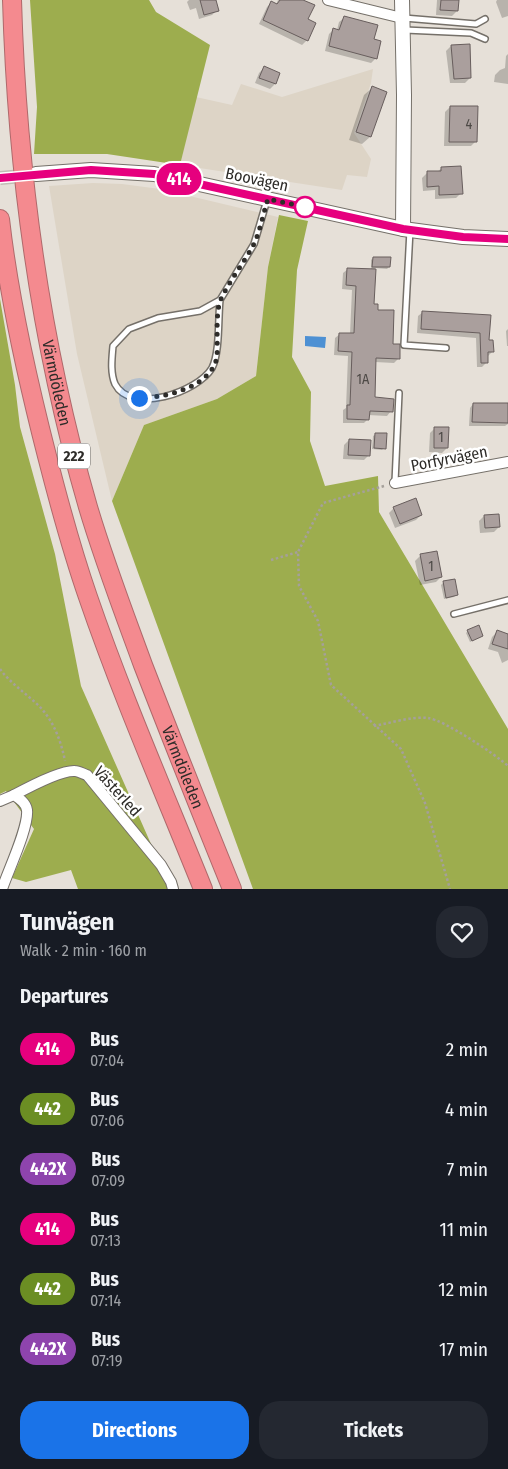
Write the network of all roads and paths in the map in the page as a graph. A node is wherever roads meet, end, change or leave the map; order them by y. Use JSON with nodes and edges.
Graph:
{"nodes":[{"id":1,"x":12,"y":0,"type":"edge"},
{"id":2,"x":328,"y":0,"type":"edge"},
{"id":3,"x":402,"y":0,"type":"edge"},
{"id":4,"x":485,"y":19,"type":"dead end"},
{"id":5,"x":402,"y":24,"type":"junction"},
{"id":6,"x":486,"y":39,"type":"dead end"},
{"id":7,"x":36,"y":174,"type":"tunnel mouth"},
{"id":8,"x":268,"y":199,"type":"junction"},
{"id":9,"x":0,"y":219,"type":"edge"},
{"id":10,"x":406,"y":230,"type":"junction"},
{"id":11,"x":508,"y":239,"type":"edge"},
{"id":12,"x":220,"y":300,"type":"junction"},
{"id":13,"x":446,"y":348,"type":"dead end"},
{"id":14,"x":399,"y":393,"type":"dead end"},
{"id":15,"x":508,"y":462,"type":"edge"},
{"id":16,"x":395,"y":483,"type":"junction"},
{"id":17,"x":298,"y":552,"type":"junction"},
{"id":18,"x":271,"y":560,"type":"dead end"},
{"id":19,"x":508,"y":600,"type":"edge"},
{"id":20,"x":454,"y":614,"type":"dead end"},
{"id":21,"x":0,"y":669,"type":"edge"},
{"id":22,"x":374,"y":726,"type":"junction"},
{"id":23,"x":508,"y":766,"type":"edge"},
{"id":24,"x":68,"y":772,"type":"junction"},
{"id":25,"x":14,"y":795,"type":"junction"},
{"id":26,"x":0,"y":801,"type":"edge"},
{"id":27,"x":2,"y":889,"type":"edge"},
{"id":28,"x":173,"y":889,"type":"edge"},
{"id":29,"x":203,"y":889,"type":"edge"},
{"id":30,"x":232,"y":889,"type":"edge"},
{"id":31,"x":450,"y":889,"type":"edge"}],
"edges":[{"from":1,"to":30,"type":"highway","name":"Värmdöleden","number":"222"},
{"from":2,"to":5,"type":"street"},
{"from":3,"to":5,"type":"street"},
{"from":4,"to":5,"type":"lane"},
{"from":5,"to":6,"type":"lane"},
{"from":5,"to":10,"type":"street"},
{"from":7,"to":8,"type":"street","name":"Boovägen"},
{"from":8,"to":10,"type":"street","name":"Boovägen"},
{"from":8,"to":12,"type":"lane"},
{"from":9,"to":29,"type":"highway","name":"Värmdöleden","number":"222"},
{"from":10,"to":11,"type":"street","name":"Boovägen"},
{"from":10,"to":13,"type":"lane"},
{"from":12,"to":12,"type":"lane"},
{"from":14,"to":16,"type":"lane","name":"Porfyrvägen"},
{"from":15,"to":16,"type":"street","name":"Porfyrvägen"},
{"from":16,"to":17,"type":"path"},
{"from":17,"to":18,"type":"path"},
{"from":17,"to":22,"type":"path"},
{"from":19,"to":20,"type":"lane"},
{"from":21,"to":24,"type":"path"},
{"from":22,"to":23,"type":"path"},
{"from":22,"to":31,"type":"path"},
{"from":24,"to":25,"type":"street","name":"Västerled"},
{"from":24,"to":28,"type":"street","name":"Västerled"},
{"from":25,"to":26,"type":"street","name":"Västerled"},
{"from":25,"to":27,"type":"street"}]}
